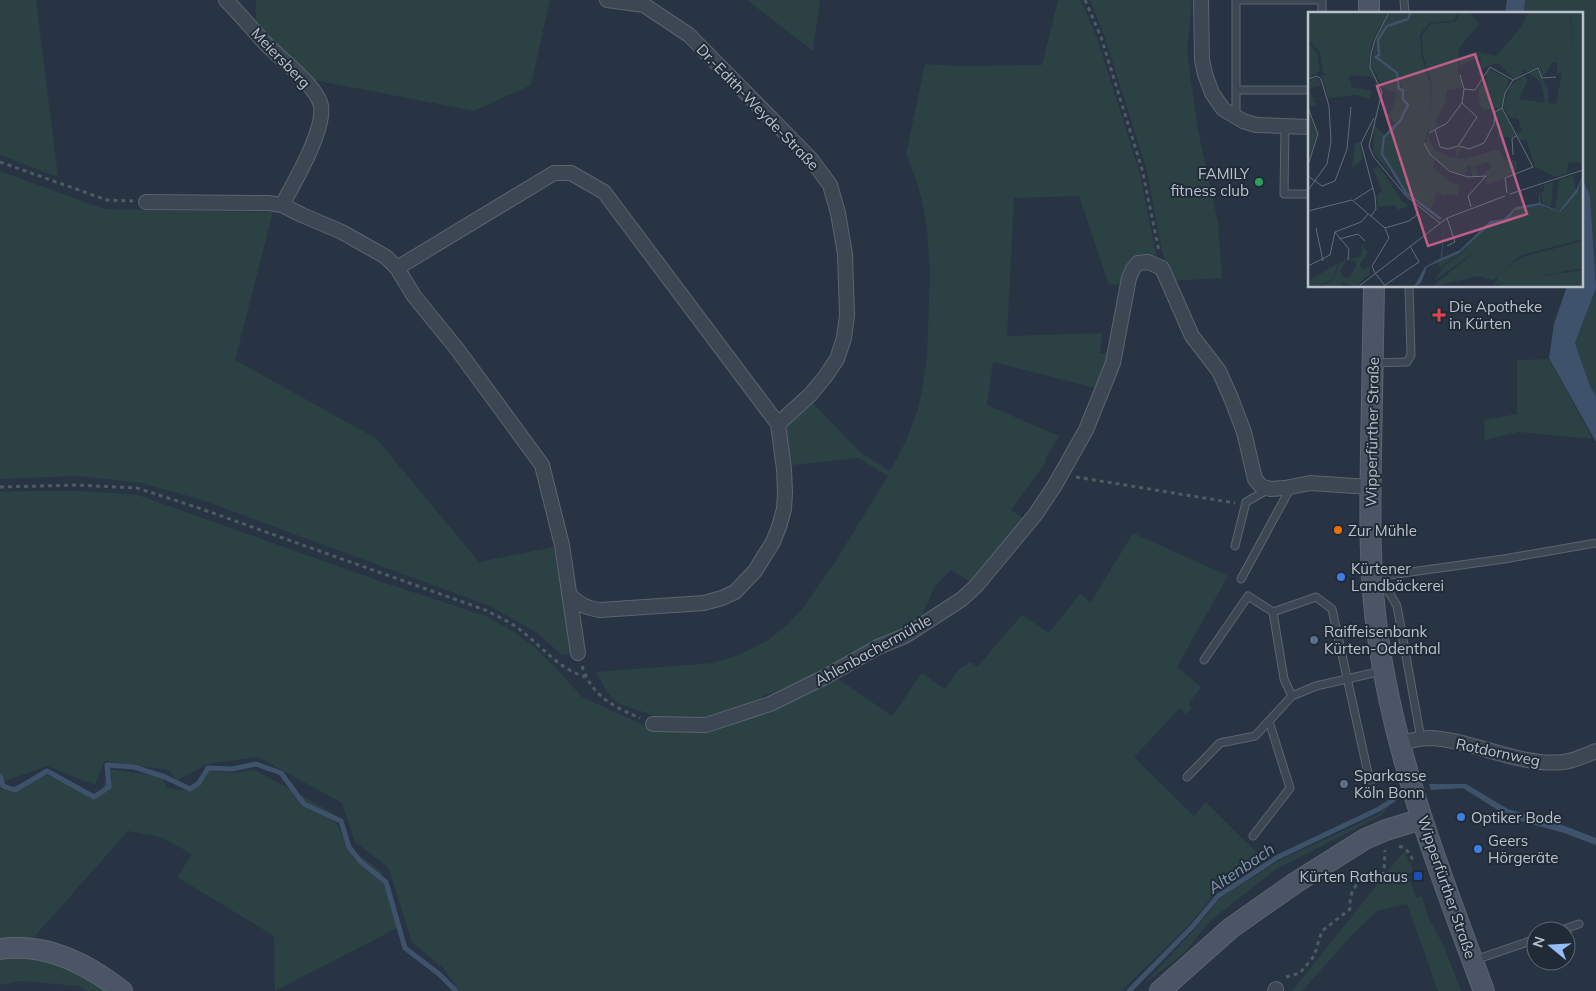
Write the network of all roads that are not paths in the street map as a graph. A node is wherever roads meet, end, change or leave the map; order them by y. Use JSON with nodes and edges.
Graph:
{"nodes":[{"id":1,"x":226,"y":0,"type":"edge"},
{"id":2,"x":606,"y":0,"type":"edge"},
{"id":3,"x":1201,"y":0,"type":"edge"},
{"id":4,"x":1236,"y":0,"type":"edge"},
{"id":5,"x":1322,"y":12,"type":"edge"},
{"id":6,"x":1236,"y":90,"type":"junction"},
{"id":7,"x":1308,"y":90,"type":"edge"},
{"id":8,"x":1236,"y":117,"type":"junction"},
{"id":9,"x":1284,"y":127,"type":"junction"},
{"id":10,"x":1308,"y":127,"type":"edge"},
{"id":11,"x":1308,"y":194,"type":"edge"},
{"id":12,"x":146,"y":202,"type":"road end"},
{"id":13,"x":282,"y":204,"type":"junction"},
{"id":14,"x":398,"y":268,"type":"junction"},
{"id":15,"x":1374,"y":288,"type":"edge"},
{"id":16,"x":1409,"y":288,"type":"edge"},
{"id":17,"x":1372,"y":363,"type":"junction"},
{"id":18,"x":778,"y":424,"type":"junction"},
{"id":19,"x":1291,"y":487,"type":"junction"},
{"id":20,"x":1370,"y":487,"type":"junction"},
{"id":21,"x":1270,"y":489,"type":"junction"},
{"id":22,"x":1596,"y":543,"type":"edge"},
{"id":23,"x":1234,"y":546,"type":"dead end"},
{"id":24,"x":1376,"y":577,"type":"junction"},
{"id":25,"x":1241,"y":580,"type":"dead end"},
{"id":26,"x":569,"y":594,"type":"junction"},
{"id":27,"x":1273,"y":612,"type":"junction"},
{"id":28,"x":578,"y":653,"type":"road end"},
{"id":29,"x":1204,"y":660,"type":"dead end"},
{"id":30,"x":1383,"y":670,"type":"junction"},
{"id":31,"x":1347,"y":679,"type":"junction"},
{"id":32,"x":1292,"y":696,"type":"junction"},
{"id":33,"x":1269,"y":721,"type":"junction"},
{"id":34,"x":653,"y":724,"type":"road end"},
{"id":35,"x":1422,"y":739,"type":"junction"},
{"id":36,"x":1400,"y":743,"type":"junction"},
{"id":37,"x":1596,"y":752,"type":"edge"},
{"id":38,"x":1187,"y":777,"type":"dead end"},
{"id":39,"x":1371,"y":786,"type":"dead end"},
{"id":40,"x":1422,"y":820,"type":"junction"},
{"id":41,"x":1253,"y":836,"type":"dead end"},
{"id":42,"x":1579,"y":924,"type":"dead end"},
{"id":43,"x":1576,"y":925,"type":"edge"},
{"id":44,"x":1526,"y":942,"type":"edge"},
{"id":45,"x":0,"y":949,"type":"edge"},
{"id":46,"x":1472,"y":960,"type":"junction"},
{"id":47,"x":122,"y":991,"type":"edge"},
{"id":48,"x":1160,"y":991,"type":"edge"},
{"id":49,"x":1484,"y":991,"type":"edge"}],
"edges":[{"from":1,"to":13,"type":"street","name":"Meiersberg"},
{"from":2,"to":18,"type":"street","name":"Dr.-Edith-Weyde-Straße"},
{"from":3,"to":8,"type":"street"},
{"from":4,"to":5,"type":"lane"},
{"from":4,"to":6,"type":"lane"},
{"from":6,"to":7,"type":"lane"},
{"from":6,"to":8,"type":"lane"},
{"from":8,"to":9,"type":"street"},
{"from":9,"to":10,"type":"street"},
{"from":9,"to":11,"type":"lane"},
{"from":12,"to":13,"type":"street"},
{"from":13,"to":14,"type":"street"},
{"from":14,"to":18,"type":"street"},
{"from":14,"to":26,"type":"street"},
{"from":15,"to":17,"type":"main road","name":"Wipperfürther Straße"},
{"from":16,"to":17,"type":"lane"},
{"from":17,"to":20,"type":"main road","name":"Wipperfürther Straße"},
{"from":18,"to":26,"type":"street"},
{"from":19,"to":20,"type":"street"},
{"from":19,"to":21,"type":"street"},
{"from":19,"to":25,"type":"lane"},
{"from":20,"to":24,"type":"main road","name":"Wipperfürther Straße"},
{"from":21,"to":23,"type":"lane"},
{"from":21,"to":34,"type":"street","name":"Ahlenbachermühle"},
{"from":22,"to":24,"type":"lane"},
{"from":24,"to":30,"type":"main road","name":"Wipperfürther Straße"},
{"from":24,"to":35,"type":"lane","name":"Wipperfürther Straße"},
{"from":26,"to":28,"type":"street"},
{"from":27,"to":29,"type":"lane"},
{"from":27,"to":31,"type":"lane"},
{"from":27,"to":32,"type":"lane"},
{"from":30,"to":31,"type":"lane"},
{"from":30,"to":36,"type":"main road","name":"Wipperfürther Straße"},
{"from":31,"to":32,"type":"lane"},
{"from":31,"to":39,"type":"lane"},
{"from":32,"to":33,"type":"lane"},
{"from":33,"to":38,"type":"lane"},
{"from":33,"to":41,"type":"lane"},
{"from":35,"to":36,"type":"street","name":"Rotdornweg"},
{"from":35,"to":37,"type":"street","name":"Rotdornweg"},
{"from":36,"to":40,"type":"main road","name":"Wipperfürther Straße"},
{"from":40,"to":46,"type":"main road","name":"Wipperfürther Straße"},
{"from":40,"to":48,"type":"main road"},
{"from":42,"to":43,"type":"lane"},
{"from":44,"to":46,"type":"lane"},
{"from":45,"to":47,"type":"main road"},
{"from":46,"to":49,"type":"main road","name":"Wipperfürther Straße"}]}
